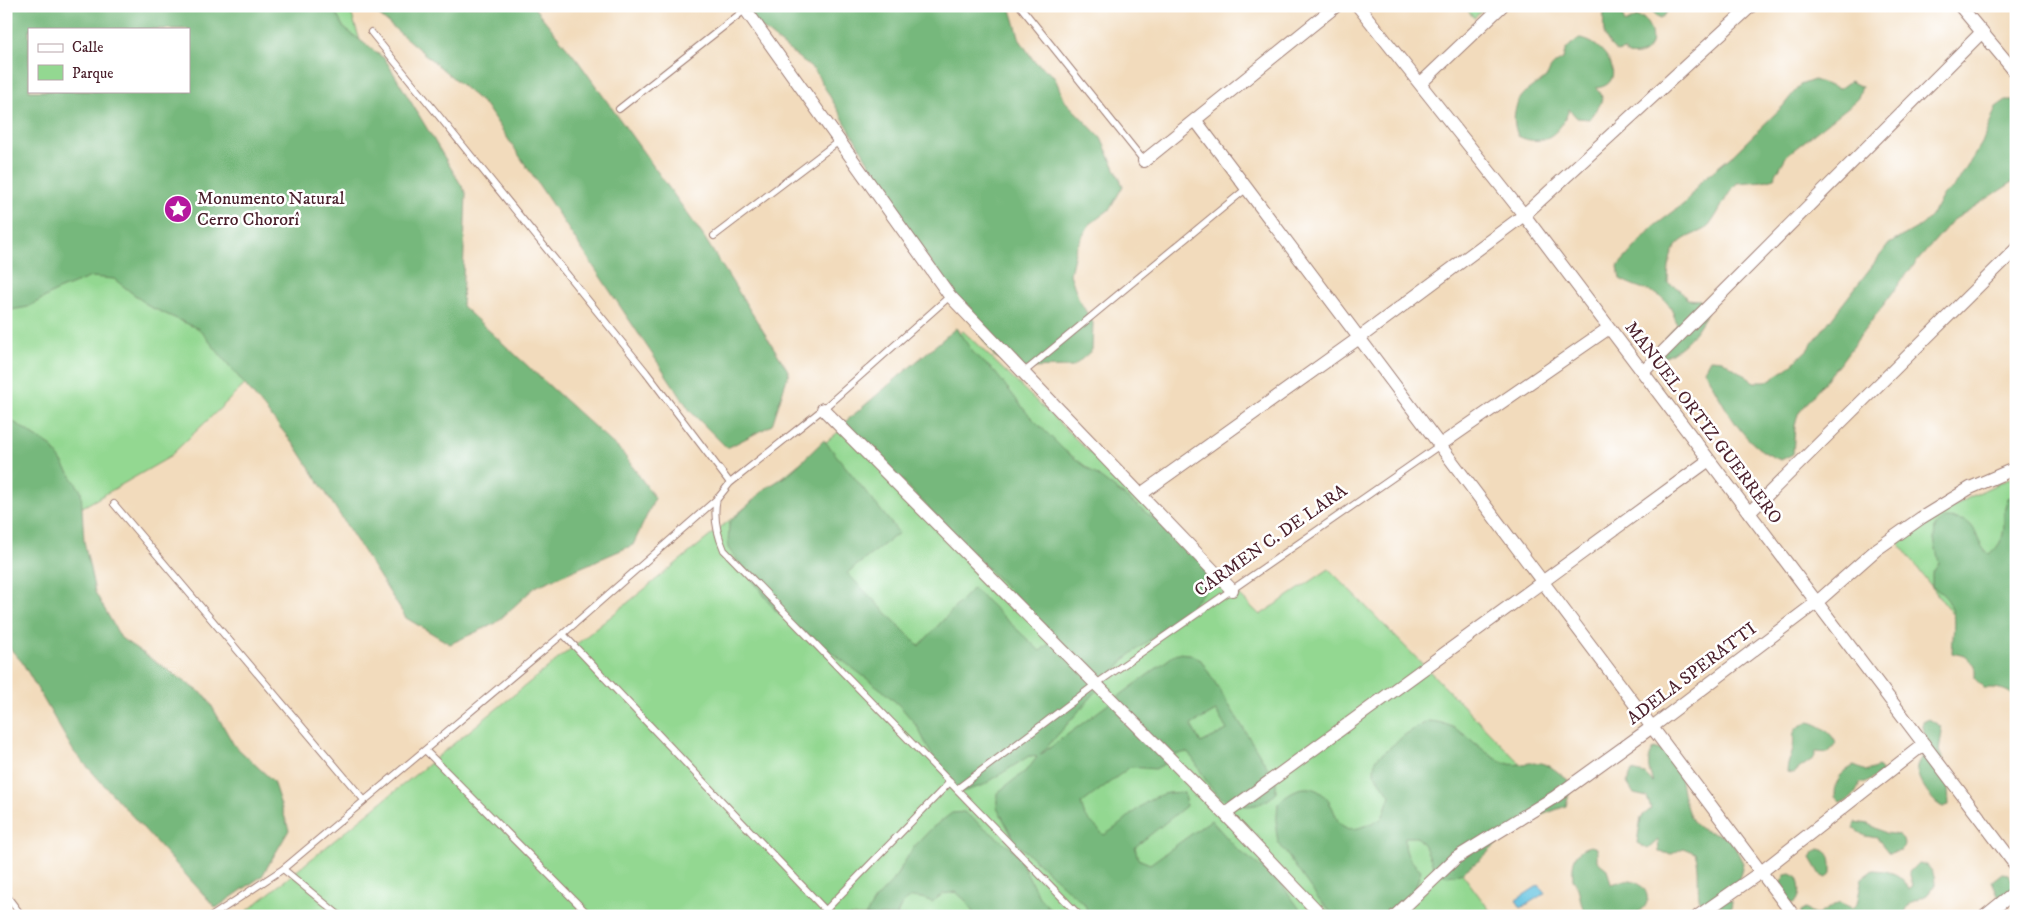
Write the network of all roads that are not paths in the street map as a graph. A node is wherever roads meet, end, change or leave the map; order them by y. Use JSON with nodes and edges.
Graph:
{"nodes":[{"id":1,"x":1020,"y":6,"type":"edge"},
{"id":2,"x":1336,"y":6,"type":"edge"},
{"id":3,"x":1358,"y":6,"type":"edge"},
{"id":4,"x":1502,"y":6,"type":"edge"},
{"id":5,"x":1752,"y":6,"type":"edge"},
{"id":6,"x":1960,"y":6,"type":"edge"},
{"id":7,"x":744,"y":8,"type":"edge"},
{"id":8,"x":371,"y":32,"type":"dead end"},
{"id":9,"x":1982,"y":32,"type":"junction"},
{"id":10,"x":2016,"y":73,"type":"edge"},
{"id":11,"x":1421,"y":83,"type":"junction"},
{"id":12,"x":619,"y":109,"type":"dead end"},
{"id":13,"x":1196,"y":121,"type":"junction"},
{"id":14,"x":839,"y":141,"type":"junction"},
{"id":15,"x":1144,"y":161,"type":"joint"},
{"id":16,"x":1247,"y":188,"type":"junction"},
{"id":17,"x":1524,"y":215,"type":"junction"},
{"id":18,"x":714,"y":236,"type":"dead end"},
{"id":19,"x":2016,"y":249,"type":"edge"},
{"id":20,"x":950,"y":296,"type":"junction"},
{"id":21,"x":1609,"y":328,"type":"junction"},
{"id":22,"x":1359,"y":338,"type":"junction"},
{"id":23,"x":1643,"y":372,"type":"junction"},
{"id":24,"x":1023,"y":373,"type":"junction"},
{"id":25,"x":823,"y":409,"type":"junction"},
{"id":26,"x":1440,"y":445,"type":"junction"},
{"id":27,"x":1709,"y":460,"type":"junction"},
{"id":28,"x":2016,"y":468,"type":"edge"},
{"id":29,"x":730,"y":483,"type":"junction"},
{"id":30,"x":1142,"y":494,"type":"junction"},
{"id":31,"x":718,"y":498,"type":"junction"},
{"id":32,"x":114,"y":504,"type":"dead end"},
{"id":33,"x":1750,"y":513,"type":"junction"},
{"id":34,"x":1543,"y":582,"type":"junction"},
{"id":35,"x":1232,"y":590,"type":"junction"},
{"id":36,"x":1817,"y":602,"type":"junction"},
{"id":37,"x":563,"y":634,"type":"junction"},
{"id":38,"x":1096,"y":684,"type":"junction"},
{"id":39,"x":1652,"y":727,"type":"junction"},
{"id":40,"x":1924,"y":744,"type":"junction"},
{"id":41,"x":425,"y":750,"type":"junction"},
{"id":42,"x":950,"y":782,"type":"junction"},
{"id":43,"x":957,"y":789,"type":"junction"},
{"id":44,"x":364,"y":800,"type":"junction"},
{"id":45,"x":1225,"y":814,"type":"junction"},
{"id":46,"x":2016,"y":866,"type":"edge"},
{"id":47,"x":282,"y":869,"type":"junction"},
{"id":48,"x":1761,"y":872,"type":"junction"},
{"id":49,"x":2016,"y":892,"type":"edge"},
{"id":50,"x":6,"y":895,"type":"edge"},
{"id":51,"x":826,"y":910,"type":"junction"},
{"id":52,"x":22,"y":916,"type":"edge"},
{"id":53,"x":212,"y":916,"type":"edge"},
{"id":54,"x":340,"y":916,"type":"edge"},
{"id":55,"x":590,"y":916,"type":"edge"},
{"id":56,"x":820,"y":916,"type":"edge"},
{"id":57,"x":831,"y":916,"type":"edge"},
{"id":58,"x":1080,"y":916,"type":"edge"},
{"id":59,"x":1322,"y":916,"type":"edge"},
{"id":60,"x":1395,"y":916,"type":"edge"},
{"id":61,"x":1698,"y":916,"type":"edge"},
{"id":62,"x":1794,"y":916,"type":"edge"},
{"id":63,"x":1985,"y":916,"type":"edge"}],
"edges":[{"from":1,"to":15,"type":"lane"},
{"from":2,"to":13,"type":"street"},
{"from":3,"to":11,"type":"street","name":"MANUEL ORTIZ GUERRERO"},
{"from":4,"to":11,"type":"street"},
{"from":5,"to":17,"type":"street"},
{"from":6,"to":9,"type":"street"},
{"from":7,"to":12,"type":"lane"},
{"from":7,"to":14,"type":"street"},
{"from":8,"to":29,"type":"lane"},
{"from":9,"to":10,"type":"street"},
{"from":9,"to":23,"type":"street"},
{"from":11,"to":17,"type":"street","name":"MANUEL ORTIZ GUERRERO"},
{"from":13,"to":15,"type":"street"},
{"from":13,"to":16,"type":"street"},
{"from":14,"to":18,"type":"lane"},
{"from":14,"to":20,"type":"street"},
{"from":16,"to":22,"type":"street"},
{"from":16,"to":24,"type":"lane"},
{"from":17,"to":21,"type":"street","name":"MANUEL ORTIZ GUERRERO"},
{"from":17,"to":22,"type":"street"},
{"from":19,"to":33,"type":"street"},
{"from":20,"to":24,"type":"street"},
{"from":20,"to":25,"type":"lane"},
{"from":21,"to":23,"type":"street","name":"MANUEL ORTIZ GUERRERO"},
{"from":21,"to":26,"type":"street","name":"CARMEN C. DE LARA"},
{"from":22,"to":26,"type":"street"},
{"from":22,"to":30,"type":"street"},
{"from":23,"to":27,"type":"street","name":"MANUEL ORTIZ GUERRERO"},
{"from":24,"to":30,"type":"street"},
{"from":25,"to":29,"type":"lane"},
{"from":25,"to":38,"type":"street"},
{"from":26,"to":34,"type":"street"},
{"from":26,"to":35,"type":"lane","name":"CARMEN C. DE LARA"},
{"from":27,"to":33,"type":"street","name":"MANUEL ORTIZ GUERRERO"},
{"from":27,"to":34,"type":"street"},
{"from":28,"to":36,"type":"street","name":"ADELA SPERATTI"},
{"from":29,"to":31,"type":"lane"},
{"from":30,"to":35,"type":"street"},
{"from":31,"to":37,"type":"lane"},
{"from":31,"to":42,"type":"lane"},
{"from":32,"to":44,"type":"lane"},
{"from":33,"to":36,"type":"street","name":"MANUEL ORTIZ GUERRERO"},
{"from":34,"to":39,"type":"street"},
{"from":34,"to":45,"type":"street"},
{"from":35,"to":38,"type":"lane","name":"CARMEN C. DE LARA"},
{"from":36,"to":39,"type":"street","name":"ADELA SPERATTI"},
{"from":36,"to":40,"type":"street","name":"MANUEL ORTIZ GUERRERO"},
{"from":37,"to":41,"type":"lane"},
{"from":37,"to":51,"type":"lane"},
{"from":38,"to":43,"type":"lane","name":"CARMEN C. DE LARA"},
{"from":38,"to":45,"type":"street"},
{"from":39,"to":48,"type":"street"},
{"from":39,"to":60,"type":"street","name":"ADELA SPERATTI"},
{"from":40,"to":46,"type":"street","name":"MANUEL ORTIZ GUERRERO"},
{"from":40,"to":48,"type":"street"},
{"from":41,"to":44,"type":"lane"},
{"from":41,"to":55,"type":"lane"},
{"from":42,"to":43,"type":"lane"},
{"from":42,"to":51,"type":"lane"},
{"from":43,"to":58,"type":"lane"},
{"from":44,"to":47,"type":"lane"},
{"from":45,"to":59,"type":"street"},
{"from":47,"to":53,"type":"lane"},
{"from":47,"to":54,"type":"lane"},
{"from":48,"to":61,"type":"street"},
{"from":48,"to":62,"type":"street"},
{"from":49,"to":63,"type":"street"},
{"from":50,"to":52,"type":"lane"},
{"from":51,"to":56,"type":"lane"},
{"from":51,"to":57,"type":"lane"}]}
